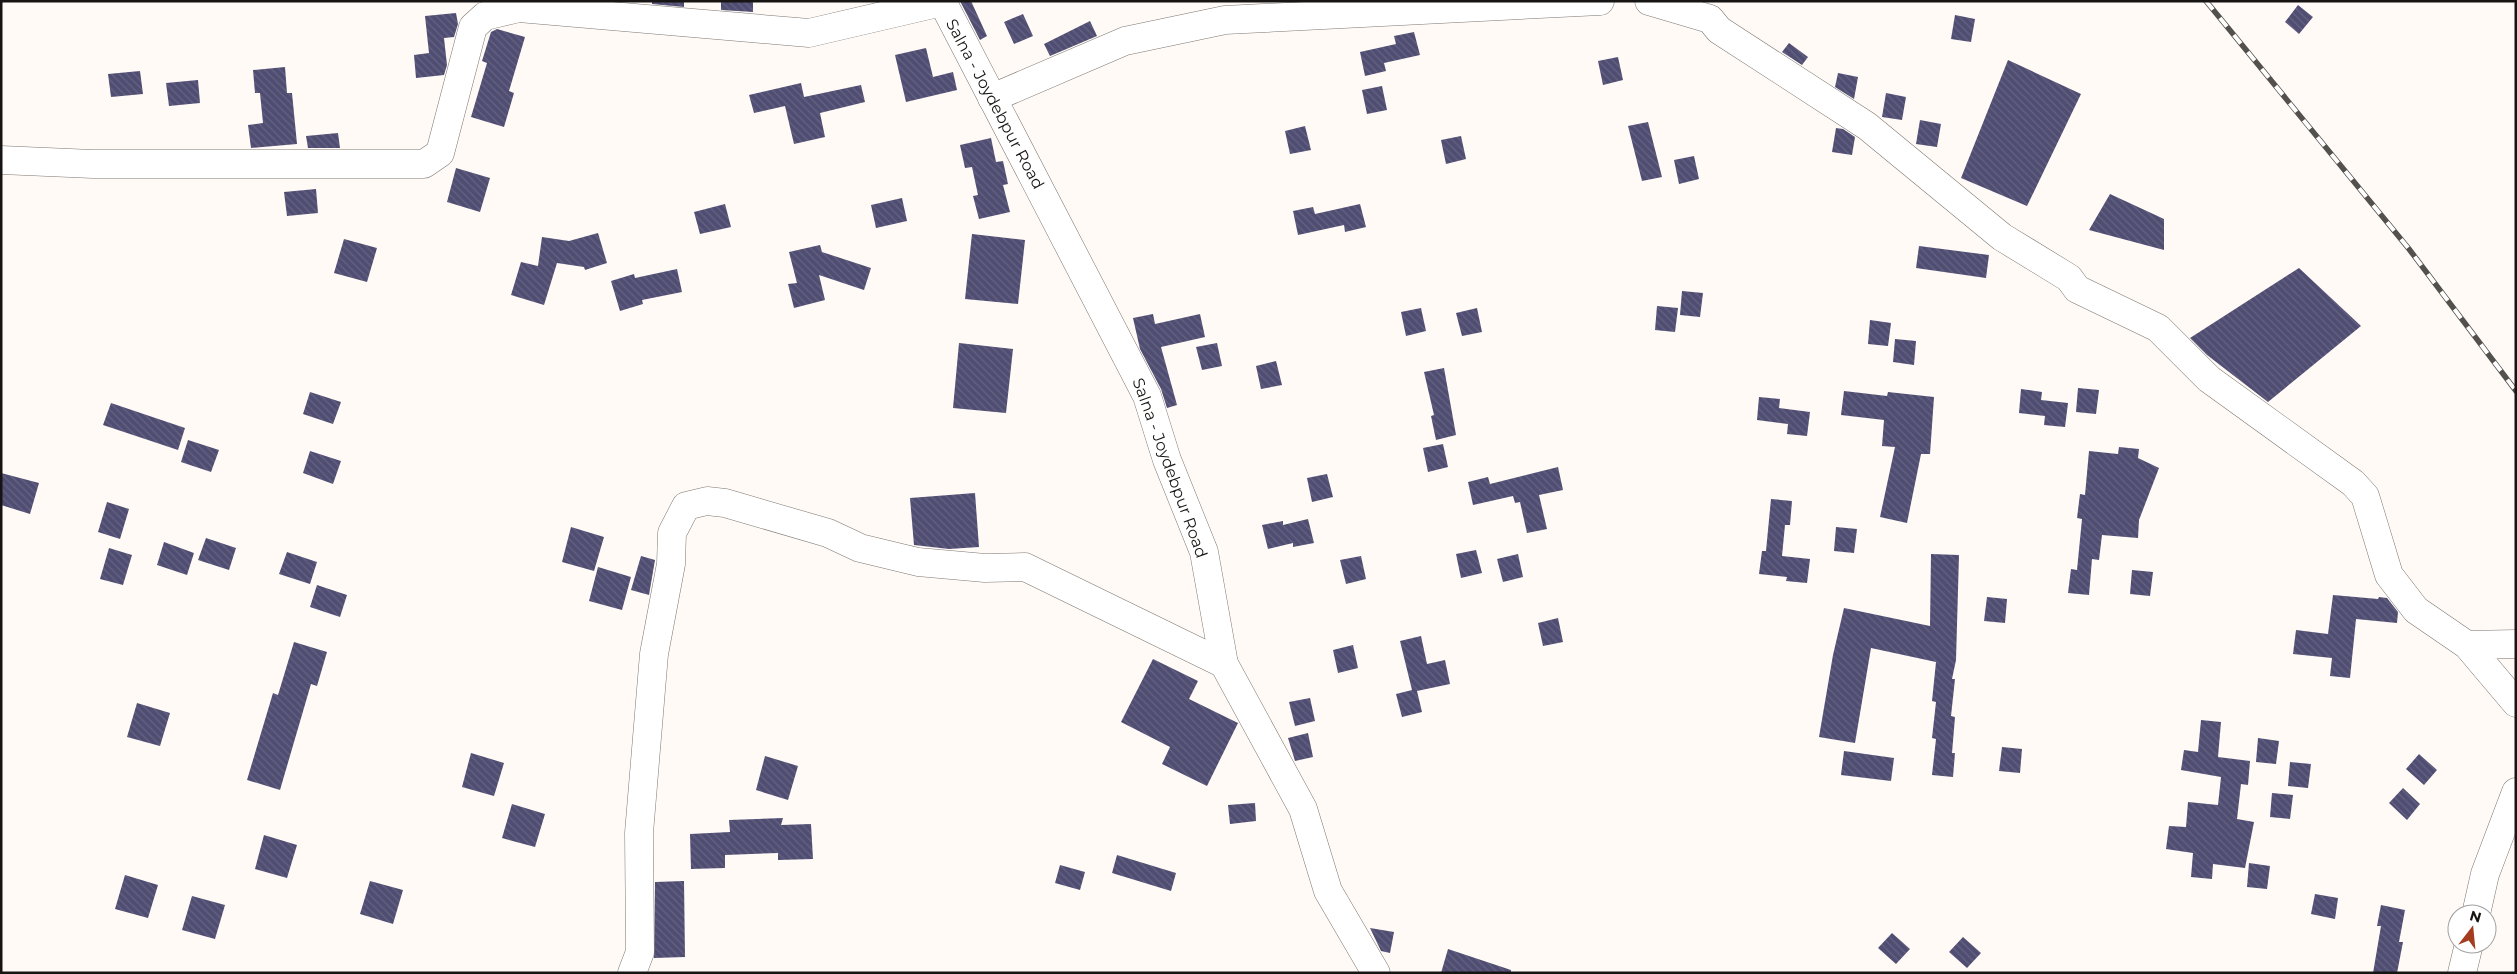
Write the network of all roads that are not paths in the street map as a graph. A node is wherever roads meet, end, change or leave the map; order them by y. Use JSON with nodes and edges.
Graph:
{"nodes":[{"id":1,"x":942,"y":1,"type":"edge"},
{"id":2,"x":1600,"y":1,"type":"edge"},
{"id":3,"x":1649,"y":1,"type":"edge"},
{"id":4,"x":992,"y":98,"type":"junction"},
{"id":5,"x":1,"y":160,"type":"edge"},
{"id":6,"x":2516,"y":644,"type":"edge"},
{"id":7,"x":2467,"y":645,"type":"junction"},
{"id":8,"x":1224,"y":664,"type":"junction"},
{"id":9,"x":2516,"y":703,"type":"edge"},
{"id":10,"x":2516,"y":792,"type":"edge"},
{"id":11,"x":2478,"y":904,"type":"edge"},
{"id":12,"x":2467,"y":954,"type":"edge"},
{"id":13,"x":632,"y":973,"type":"edge"},
{"id":14,"x":1376,"y":973,"type":"edge"},
{"id":15,"x":2462,"y":973,"type":"edge"}],
"edges":[{"from":1,"to":4,"type":"street","name":"Salna - Joydebpur Road"},
{"from":1,"to":5,"type":"street"},
{"from":2,"to":4,"type":"street"},
{"from":3,"to":7,"type":"street"},
{"from":4,"to":8,"type":"street","name":"Salna - Joydebpur Road"},
{"from":6,"to":7,"type":"street"},
{"from":7,"to":9,"type":"street"},
{"from":8,"to":13,"type":"street"},
{"from":8,"to":14,"type":"street","name":"Salna - Joydebpur Road"},
{"from":10,"to":11,"type":"street"},
{"from":12,"to":15,"type":"street"}]}
